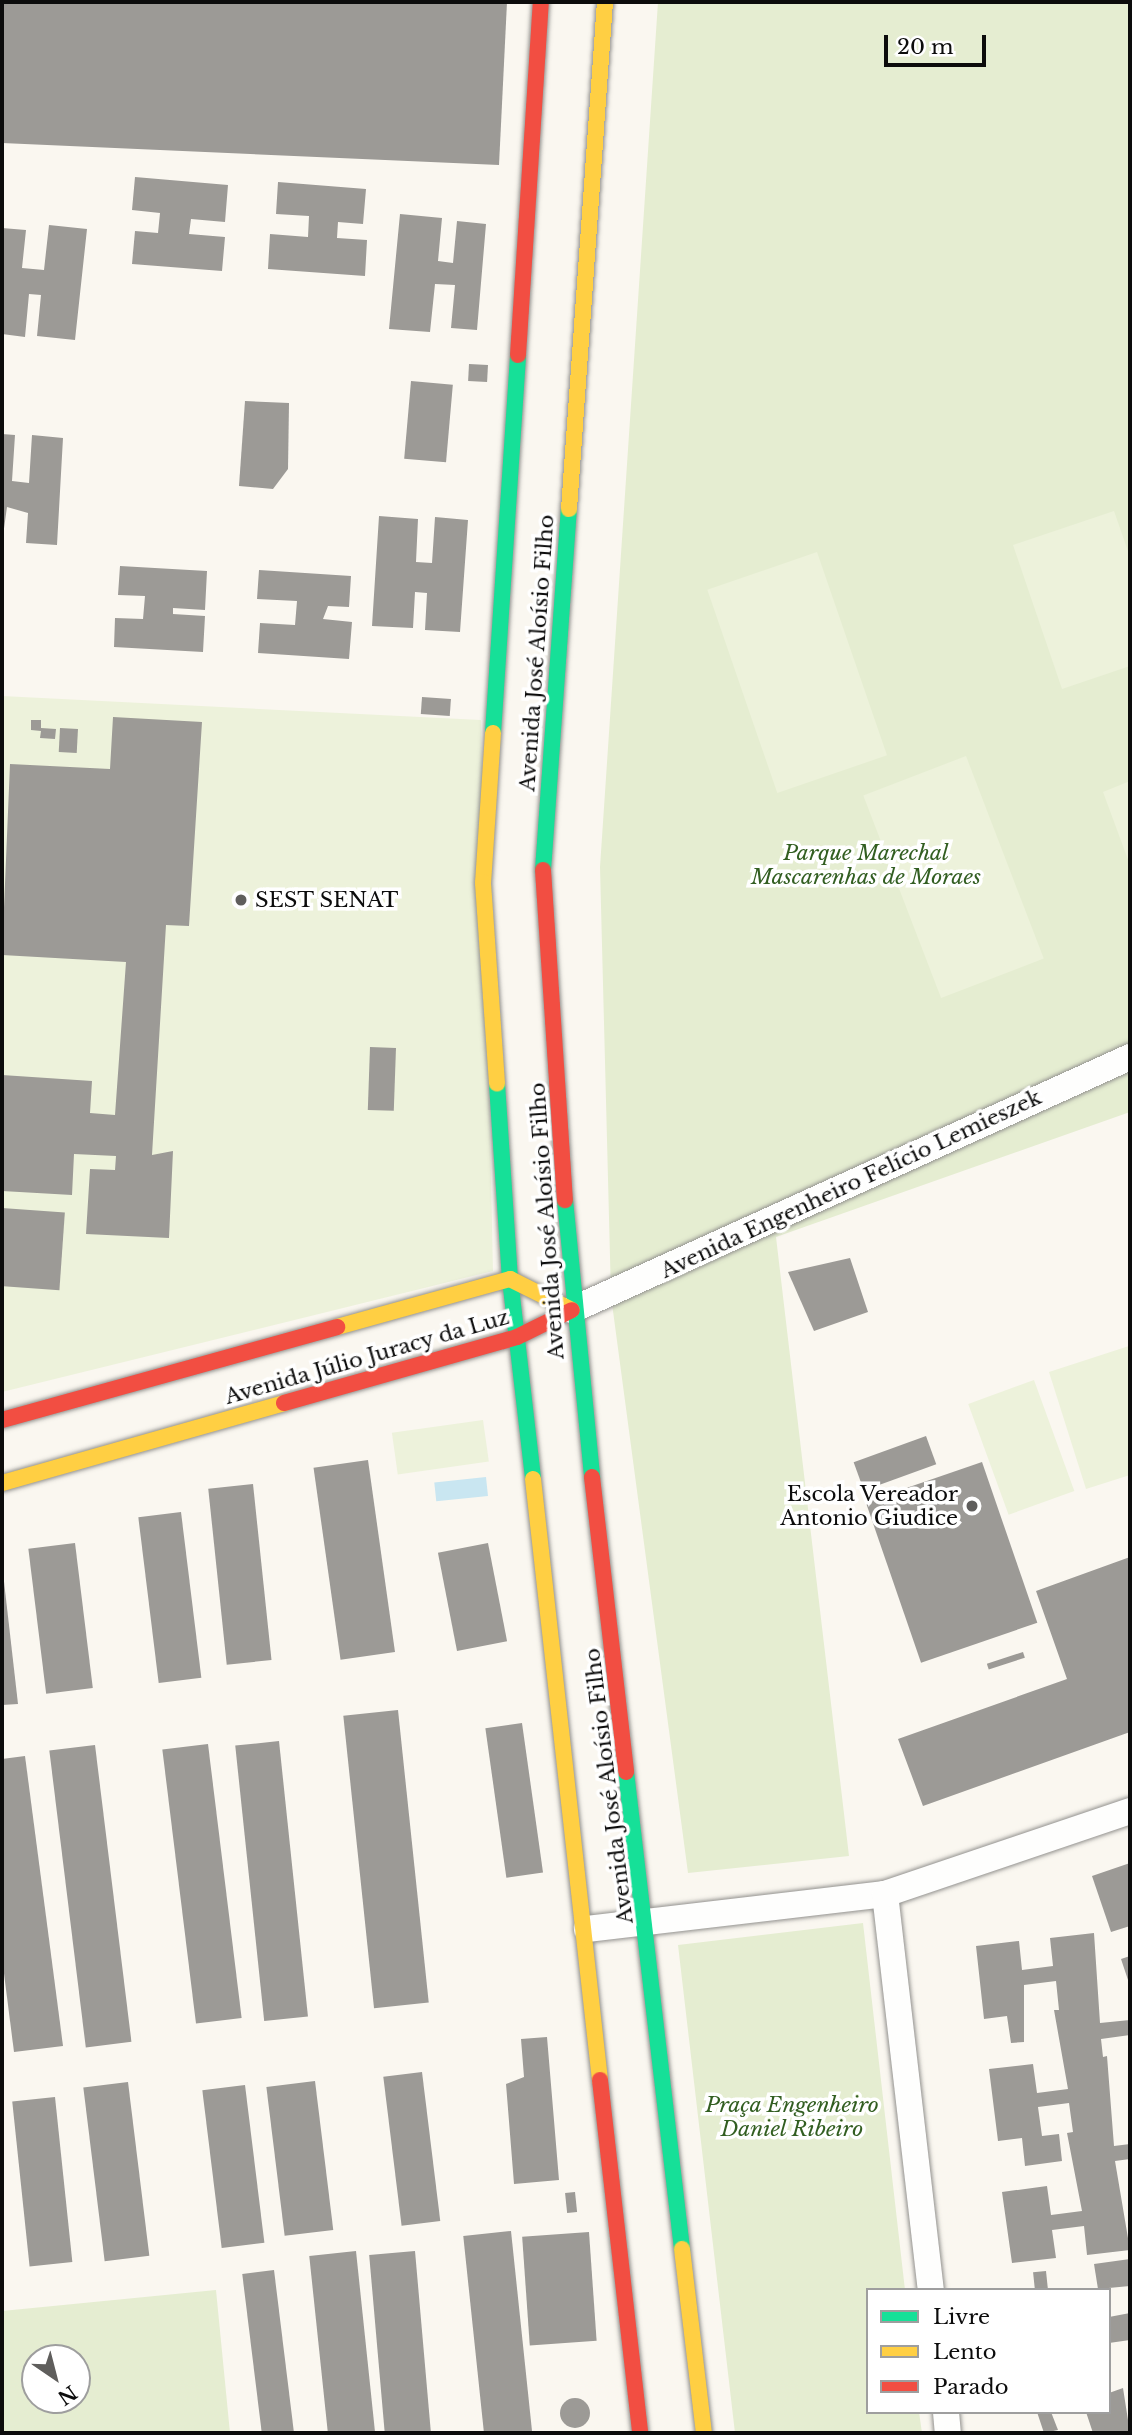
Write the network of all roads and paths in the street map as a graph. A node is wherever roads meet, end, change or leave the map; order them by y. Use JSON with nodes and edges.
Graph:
{"nodes":[{"id":1,"x":541,"y":2,"type":"edge"},
{"id":2,"x":605,"y":2,"type":"edge"},
{"id":3,"x":1130,"y":1057,"type":"edge"},
{"id":4,"x":510,"y":1279,"type":"junction"},
{"id":5,"x":572,"y":1310,"type":"junction"},
{"id":6,"x":517,"y":1337,"type":"junction"},
{"id":7,"x":2,"y":1420,"type":"edge"},
{"id":8,"x":2,"y":1483,"type":"edge"},
{"id":9,"x":1130,"y":1811,"type":"edge"},
{"id":10,"x":885,"y":1894,"type":"junction"},
{"id":11,"x":647,"y":1919,"type":"junction"},
{"id":12,"x":587,"y":1929,"type":"junction"},
{"id":13,"x":931,"y":2288,"type":"edge"},
{"id":14,"x":946,"y":2414,"type":"edge"},
{"id":15,"x":640,"y":2433,"type":"edge"},
{"id":16,"x":704,"y":2433,"type":"edge"},
{"id":17,"x":948,"y":2433,"type":"edge"}],
"edges":[{"from":1,"to":4,"type":"street","name":"Avenida José Aloísio Filho"},
{"from":2,"to":5,"type":"street","name":"Avenida José Aloísio Filho"},
{"from":3,"to":5,"type":"street","name":"Avenida Engenheiro Felício Lemieszek"},
{"from":4,"to":5,"type":"street","name":"Avenida Júlio Juracy da Luz"},
{"from":4,"to":6,"type":"street","name":"Avenida José Aloísio Filho"},
{"from":4,"to":7,"type":"street","name":"Avenida Júlio Juracy da Luz"},
{"from":5,"to":6,"type":"street","name":"Avenida Júlio Juracy da Luz"},
{"from":5,"to":11,"type":"street","name":"Avenida José Aloísio Filho"},
{"from":6,"to":8,"type":"street","name":"Avenida Júlio Juracy da Luz"},
{"from":6,"to":12,"type":"street","name":"Avenida José Aloísio Filho"},
{"from":9,"to":10,"type":"street"},
{"from":10,"to":11,"type":"street"},
{"from":10,"to":13,"type":"street"},
{"from":11,"to":12,"type":"street"},
{"from":11,"to":16,"type":"street","name":"Avenida José Aloísio Filho"},
{"from":12,"to":15,"type":"street","name":"Avenida José Aloísio Filho"},
{"from":14,"to":17,"type":"street"}]}
